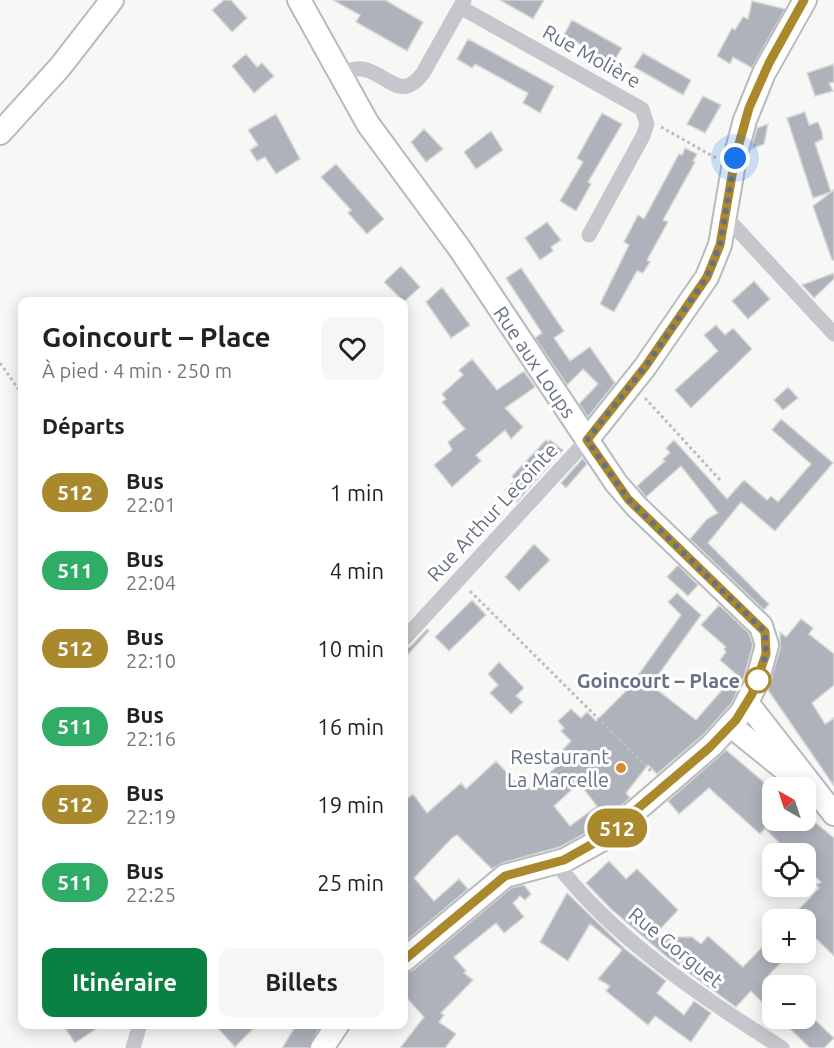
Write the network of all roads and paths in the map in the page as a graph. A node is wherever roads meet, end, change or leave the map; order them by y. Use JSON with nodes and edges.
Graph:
{"nodes":[{"id":1,"x":112,"y":0,"type":"edge"},
{"id":2,"x":299,"y":0,"type":"edge"},
{"id":3,"x":804,"y":0,"type":"edge"},
{"id":4,"x":462,"y":4,"type":"edge"},
{"id":5,"x":339,"y":76,"type":"junction"},
{"id":6,"x":646,"y":119,"type":"junction"},
{"id":7,"x":0,"y":133,"type":"edge"},
{"id":8,"x":733,"y":167,"type":"junction"},
{"id":9,"x":725,"y":216,"type":"junction"},
{"id":10,"x":589,"y":235,"type":"dead end"},
{"id":11,"x":834,"y":334,"type":"edge"},
{"id":12,"x":0,"y":363,"type":"edge"},
{"id":13,"x":632,"y":384,"type":"junction"},
{"id":14,"x":18,"y":388,"type":"edge"},
{"id":15,"x":587,"y":440,"type":"junction"},
{"id":16,"x":721,"y":481,"type":"dead end"},
{"id":17,"x":458,"y":580,"type":"junction"},
{"id":18,"x":408,"y":635,"type":"edge"},
{"id":19,"x":748,"y":704,"type":"junction"},
{"id":20,"x":731,"y":726,"type":"junction"},
{"id":21,"x":666,"y":786,"type":"junction"},
{"id":22,"x":828,"y":807,"type":"edge"},
{"id":23,"x":556,"y":863,"type":"junction"},
{"id":24,"x":408,"y":957,"type":"edge"},
{"id":25,"x":139,"y":1029,"type":"edge"},
{"id":26,"x":335,"y":1029,"type":"edge"},
{"id":27,"x":133,"y":1048,"type":"edge"},
{"id":28,"x":322,"y":1048,"type":"edge"},
{"id":29,"x":782,"y":1048,"type":"edge"}],
"edges":[{"from":1,"to":7,"type":"street"},
{"from":2,"to":5,"type":"street","name":"Rue aux Loups"},
{"from":3,"to":8,"type":"street"},
{"from":4,"to":5,"type":"street"},
{"from":4,"to":6,"type":"street","name":"Rue Molière"},
{"from":5,"to":15,"type":"street","name":"Rue aux Loups"},
{"from":6,"to":8,"type":"path"},
{"from":6,"to":10,"type":"street"},
{"from":8,"to":9,"type":"street"},
{"from":9,"to":11,"type":"street"},
{"from":9,"to":13,"type":"street"},
{"from":12,"to":14,"type":"path"},
{"from":13,"to":15,"type":"street"},
{"from":13,"to":16,"type":"path"},
{"from":15,"to":17,"type":"street","name":"Rue Arthur Lecointe"},
{"from":15,"to":19,"type":"street","name":"Rue aux Loups"},
{"from":17,"to":18,"type":"street","name":"Rue Arthur Lecointe"},
{"from":17,"to":21,"type":"path"},
{"from":19,"to":20,"type":"street","name":"Rue aux Loups"},
{"from":19,"to":22,"type":"street"},
{"from":20,"to":21,"type":"street","name":"Rue aux Loups"},
{"from":20,"to":22,"type":"street"},
{"from":21,"to":23,"type":"street","name":"Rue aux Loups"},
{"from":23,"to":24,"type":"street","name":"Rue aux Loups"},
{"from":23,"to":29,"type":"street","name":"Rue Gorguet"},
{"from":25,"to":27,"type":"street"},
{"from":26,"to":28,"type":"street"}]}
